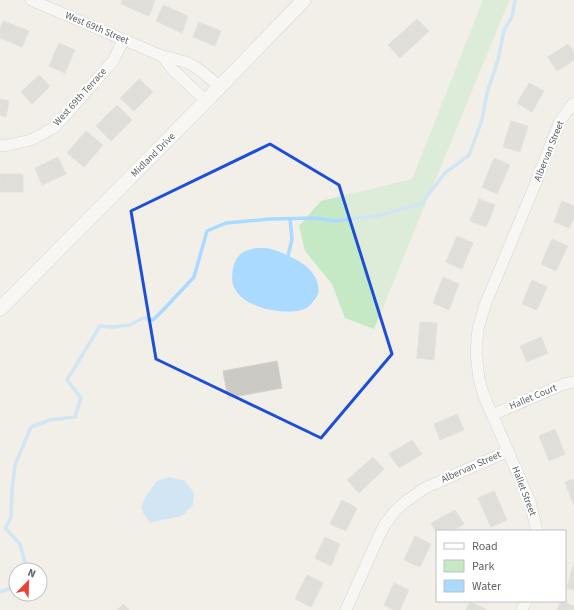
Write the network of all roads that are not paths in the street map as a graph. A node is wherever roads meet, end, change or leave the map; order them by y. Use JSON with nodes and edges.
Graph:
{"nodes":[{"id":1,"x":31,"y":0,"type":"edge"},
{"id":2,"x":304,"y":0,"type":"edge"},
{"id":3,"x":124,"y":39,"type":"junction"},
{"id":4,"x":162,"y":56,"type":"junction"},
{"id":5,"x":220,"y":87,"type":"junction"},
{"id":6,"x":206,"y":101,"type":"junction"},
{"id":7,"x":574,"y":103,"type":"edge"},
{"id":8,"x":0,"y":145,"type":"edge"},
{"id":9,"x":0,"y":309,"type":"edge"},
{"id":10,"x":574,"y":382,"type":"edge"},
{"id":11,"x":492,"y":415,"type":"junction"},
{"id":12,"x":508,"y":451,"type":"junction"},
{"id":13,"x":537,"y":530,"type":"edge"},
{"id":14,"x":346,"y":610,"type":"edge"}],
"edges":[{"from":1,"to":3,"type":"street","name":"West 69th Street"},
{"from":2,"to":5,"type":"street","name":"Midland Drive"},
{"from":3,"to":4,"type":"street","name":"West 69th Street"},
{"from":3,"to":8,"type":"street","name":"West 69th Terrace"},
{"from":4,"to":5,"type":"street","name":"West 69th Street"},
{"from":4,"to":6,"type":"street","name":"West 69th Street"},
{"from":5,"to":6,"type":"street","name":"Midland Drive"},
{"from":6,"to":9,"type":"street","name":"Midland Drive"},
{"from":7,"to":11,"type":"street","name":"Albervan Street"},
{"from":10,"to":11,"type":"street","name":"Hallet Court"},
{"from":11,"to":12,"type":"street","name":"Albervan Street"},
{"from":12,"to":13,"type":"street","name":"Hallet Street"},
{"from":12,"to":14,"type":"street","name":"Albervan Street"}]}
